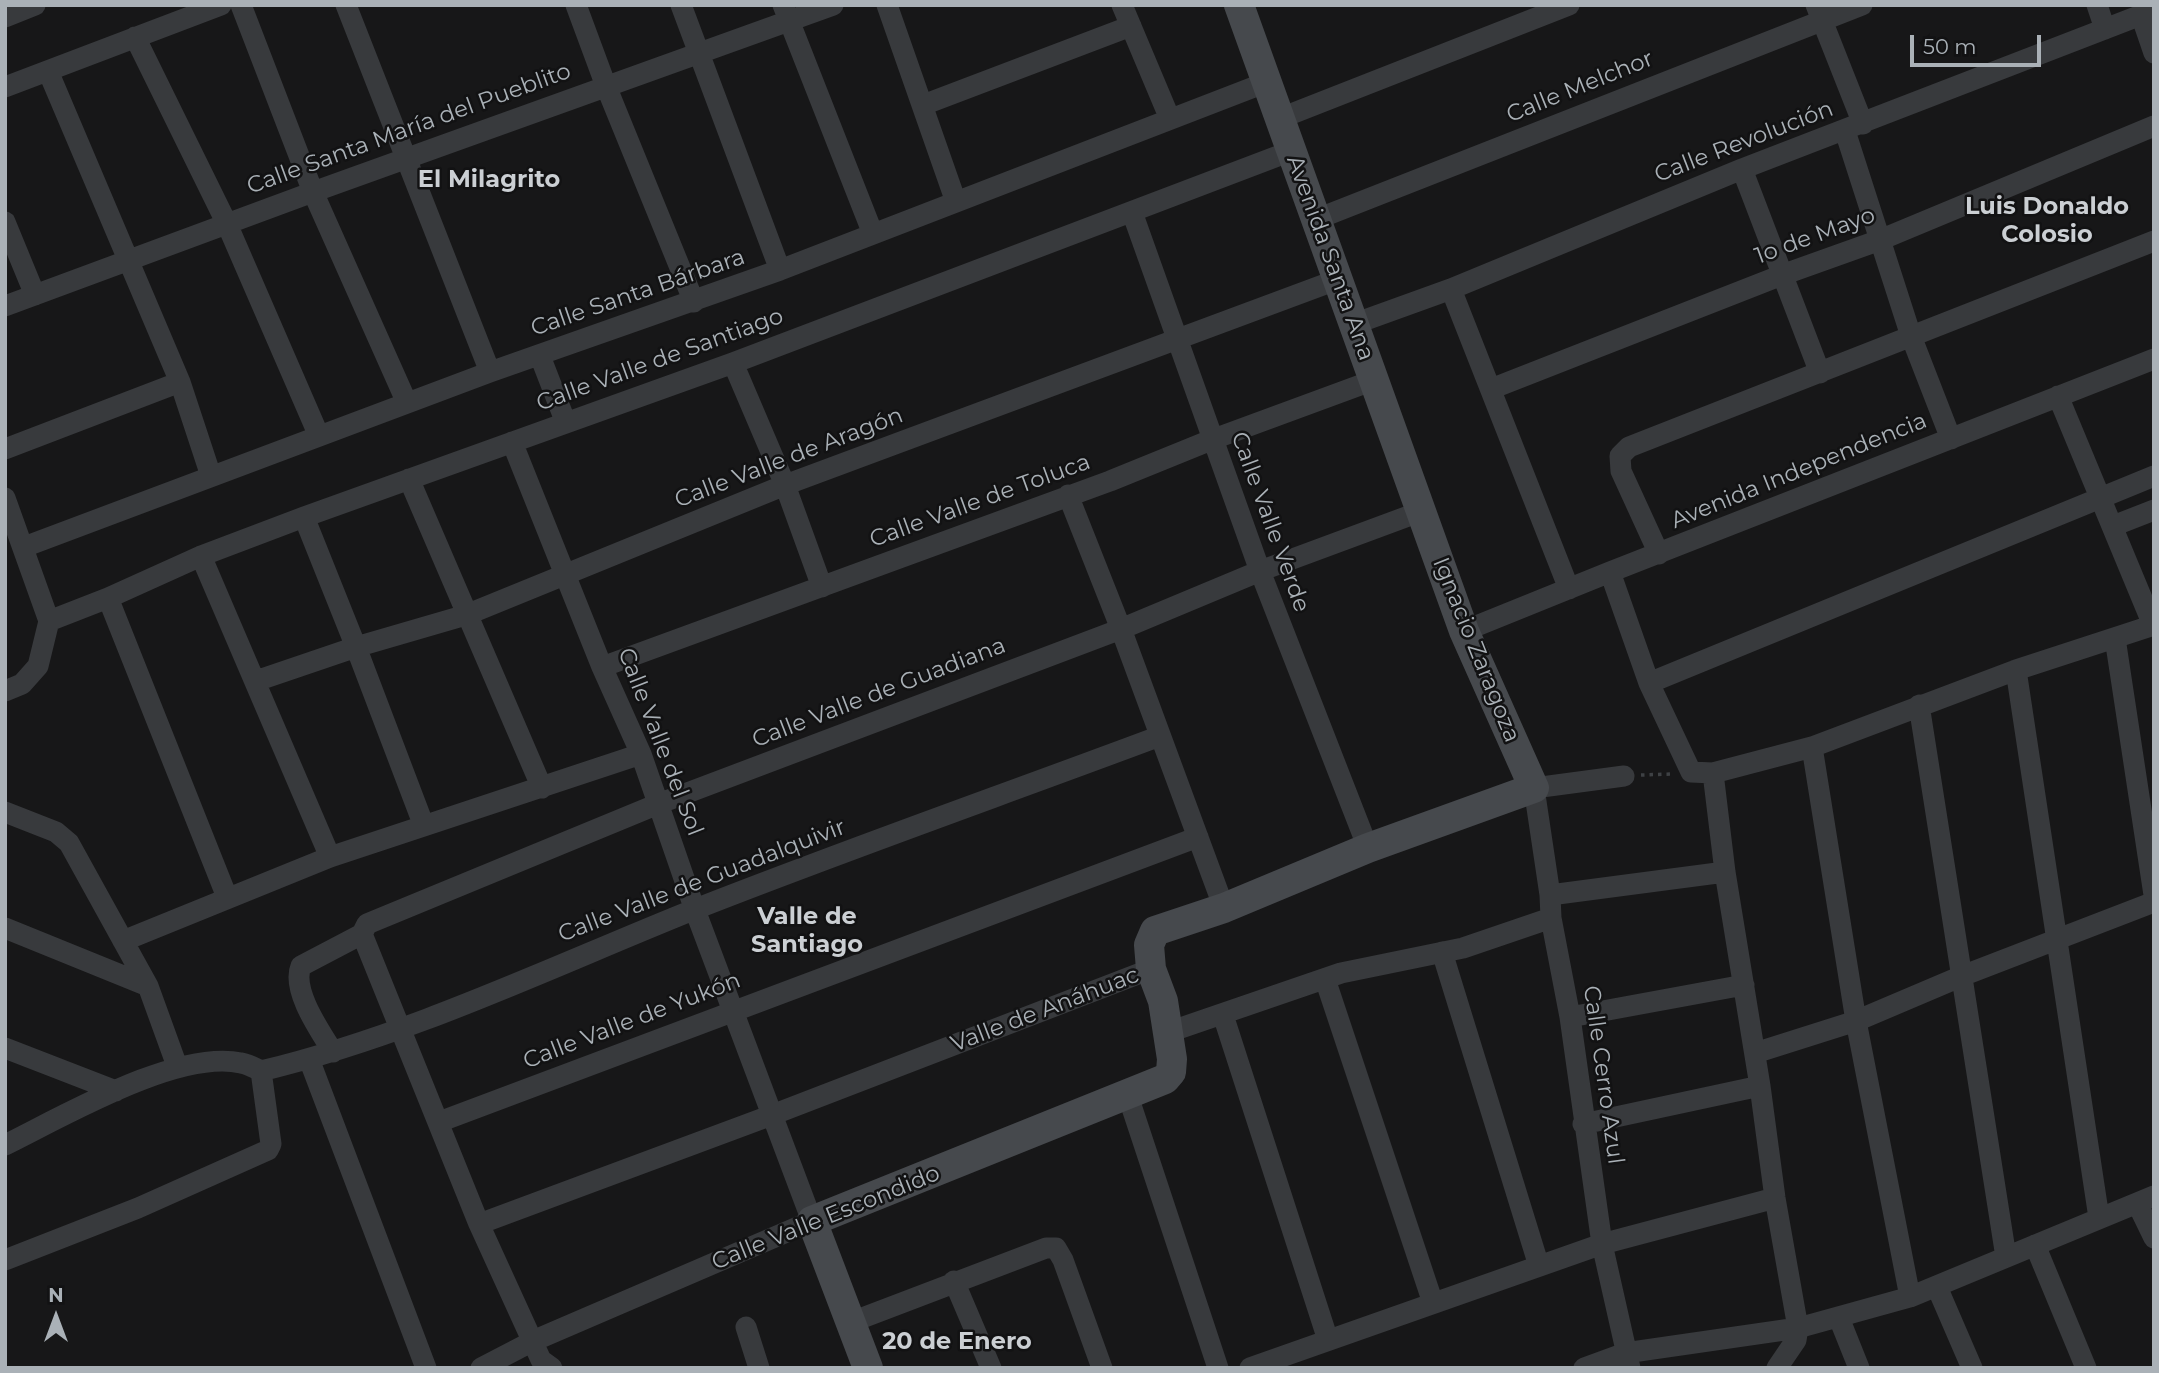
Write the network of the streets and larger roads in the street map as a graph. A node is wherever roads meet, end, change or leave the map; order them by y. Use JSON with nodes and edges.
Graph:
{"nodes":[{"id":1,"x":35,"y":5,"type":"edge"},
{"id":2,"x":221,"y":5,"type":"edge"},
{"id":3,"x":241,"y":5,"type":"edge"},
{"id":4,"x":346,"y":5,"type":"edge"},
{"id":5,"x":576,"y":5,"type":"edge"},
{"id":6,"x":681,"y":5,"type":"edge"},
{"id":7,"x":833,"y":5,"type":"edge"},
{"id":8,"x":887,"y":5,"type":"edge"},
{"id":9,"x":1122,"y":5,"type":"edge"},
{"id":10,"x":1569,"y":5,"type":"edge"},
{"id":11,"x":1862,"y":5,"type":"edge"},
{"id":12,"x":2097,"y":5,"type":"edge"},
{"id":13,"x":1243,"y":6,"type":"edge"},
{"id":14,"x":2147,"y":12,"type":"edge"},
{"id":15,"x":1819,"y":13,"type":"edge"},
{"id":16,"x":786,"y":14,"type":"edge"},
{"id":17,"x":5,"y":17,"type":"edge"},
{"id":18,"x":1131,"y":26,"type":"junction"},
{"id":19,"x":2105,"y":29,"type":"junction"},
{"id":20,"x":135,"y":37,"type":"junction"},
{"id":21,"x":2154,"y":53,"type":"edge"},
{"id":22,"x":698,"y":54,"type":"junction"},
{"id":23,"x":48,"y":71,"type":"junction"},
{"id":24,"x":1267,"y":82,"type":"junction"},
{"id":25,"x":606,"y":86,"type":"junction"},
{"id":26,"x":5,"y":87,"type":"edge"},
{"id":27,"x":923,"y":105,"type":"junction"},
{"id":28,"x":1281,"y":118,"type":"junction"},
{"id":29,"x":1170,"y":119,"type":"junction"},
{"id":30,"x":1854,"y":127,"type":"junction"},
{"id":31,"x":2154,"y":127,"type":"edge"},
{"id":32,"x":1292,"y":151,"type":"junction"},
{"id":33,"x":405,"y":158,"type":"junction"},
{"id":34,"x":1742,"y":169,"type":"junction"},
{"id":35,"x":313,"y":192,"type":"junction"},
{"id":36,"x":956,"y":202,"type":"junction"},
{"id":37,"x":1132,"y":212,"type":"junction"},
{"id":38,"x":1317,"y":219,"type":"junction"},
{"id":39,"x":5,"y":222,"type":"edge"},
{"id":40,"x":228,"y":224,"type":"junction"},
{"id":41,"x":873,"y":234,"type":"junction"},
{"id":42,"x":1880,"y":240,"type":"junction"},
{"id":43,"x":2154,"y":241,"type":"edge"},
{"id":44,"x":127,"y":262,"type":"junction"},
{"id":45,"x":780,"y":270,"type":"junction"},
{"id":46,"x":1782,"y":275,"type":"junction"},
{"id":47,"x":1339,"y":279,"type":"junction"},
{"id":48,"x":1451,"y":289,"type":"junction"},
{"id":49,"x":35,"y":295,"type":"junction"},
{"id":50,"x":694,"y":302,"type":"junction"},
{"id":51,"x":5,"y":306,"type":"edge"},
{"id":52,"x":1354,"y":324,"type":"junction"},
{"id":53,"x":1911,"y":336,"type":"junction"},
{"id":54,"x":1178,"y":339,"type":"junction"},
{"id":55,"x":540,"y":356,"type":"junction"},
{"id":56,"x":2154,"y":359,"type":"edge"},
{"id":57,"x":733,"y":362,"type":"junction"},
{"id":58,"x":490,"y":372,"type":"junction"},
{"id":59,"x":1820,"y":373,"type":"junction"},
{"id":60,"x":1374,"y":380,"type":"junction"},
{"id":61,"x":180,"y":382,"type":"junction"},
{"id":62,"x":1491,"y":390,"type":"junction"},
{"id":63,"x":2058,"y":396,"type":"junction"},
{"id":64,"x":407,"y":403,"type":"junction"},
{"id":65,"x":566,"y":423,"type":"junction"},
{"id":66,"x":319,"y":436,"type":"junction"},
{"id":67,"x":1951,"y":439,"type":"junction"},
{"id":68,"x":1212,"y":440,"type":"junction"},
{"id":69,"x":512,"y":442,"type":"junction"},
{"id":70,"x":5,"y":449,"type":"edge"},
{"id":71,"x":2154,"y":475,"type":"edge"},
{"id":72,"x":211,"y":476,"type":"junction"},
{"id":73,"x":409,"y":479,"type":"junction"},
{"id":74,"x":785,"y":485,"type":"junction"},
{"id":75,"x":1068,"y":495,"type":"junction"},
{"id":76,"x":5,"y":498,"type":"edge"},
{"id":77,"x":2101,"y":498,"type":"junction"},
{"id":78,"x":2154,"y":510,"type":"edge"},
{"id":79,"x":1422,"y":511,"type":"junction"},
{"id":80,"x":304,"y":517,"type":"junction"},
{"id":81,"x":2113,"y":526,"type":"junction"},
{"id":82,"x":24,"y":547,"type":"junction"},
{"id":83,"x":1659,"y":554,"type":"junction"},
{"id":84,"x":201,"y":556,"type":"junction"},
{"id":85,"x":1259,"y":571,"type":"junction"},
{"id":86,"x":1610,"y":572,"type":"junction"},
{"id":87,"x":566,"y":573,"type":"junction"},
{"id":88,"x":822,"y":587,"type":"junction"},
{"id":89,"x":1570,"y":590,"type":"junction"},
{"id":90,"x":108,"y":598,"type":"junction"},
{"id":91,"x":466,"y":615,"type":"junction"},
{"id":92,"x":49,"y":621,"type":"junction"},
{"id":93,"x":2153,"y":625,"type":"edge"},
{"id":94,"x":1121,"y":629,"type":"junction"},
{"id":95,"x":1464,"y":631,"type":"junction"},
{"id":96,"x":2115,"y":638,"type":"junction"},
{"id":97,"x":356,"y":647,"type":"junction"},
{"id":98,"x":602,"y":667,"type":"junction"},
{"id":99,"x":2016,"y":670,"type":"junction"},
{"id":100,"x":256,"y":681,"type":"junction"},
{"id":101,"x":1649,"y":683,"type":"junction"},
{"id":102,"x":5,"y":691,"type":"edge"},
{"id":103,"x":1919,"y":705,"type":"junction"},
{"id":104,"x":1160,"y":736,"type":"junction"},
{"id":105,"x":1812,"y":747,"type":"junction"},
{"id":106,"x":642,"y":754,"type":"junction"},
{"id":107,"x":1702,"y":773,"type":"junction"},
{"id":108,"x":1624,"y":776,"type":"road end"},
{"id":109,"x":542,"y":788,"type":"junction"},
{"id":110,"x":1534,"y":788,"type":"junction"},
{"id":111,"x":658,"y":804,"type":"junction"},
{"id":112,"x":5,"y":812,"type":"edge"},
{"id":113,"x":424,"y":826,"type":"junction"},
{"id":114,"x":1198,"y":837,"type":"junction"},
{"id":115,"x":1368,"y":848,"type":"junction"},
{"id":116,"x":330,"y":857,"type":"junction"},
{"id":117,"x":1725,"y":872,"type":"junction"},
{"id":118,"x":1550,"y":895,"type":"junction"},
{"id":119,"x":2154,"y":895,"type":"edge"},
{"id":120,"x":227,"y":897,"type":"junction"},
{"id":121,"x":2154,"y":902,"type":"edge"},
{"id":122,"x":1224,"y":908,"type":"junction"},
{"id":123,"x":695,"y":910,"type":"junction"},
{"id":124,"x":1552,"y":918,"type":"junction"},
{"id":125,"x":5,"y":928,"type":"edge"},
{"id":126,"x":362,"y":934,"type":"junction"},
{"id":127,"x":2058,"y":940,"type":"junction"},
{"id":128,"x":123,"y":942,"type":"junction"},
{"id":129,"x":1442,"y":952,"type":"junction"},
{"id":130,"x":1151,"y":969,"type":"junction"},
{"id":131,"x":1962,"y":976,"type":"junction"},
{"id":132,"x":1325,"y":979,"type":"junction"},
{"id":133,"x":1744,"y":985,"type":"junction"},
{"id":134,"x":148,"y":986,"type":"junction"},
{"id":135,"x":732,"y":1011,"type":"junction"},
{"id":136,"x":1223,"y":1015,"type":"junction"},
{"id":137,"x":1570,"y":1017,"type":"junction"},
{"id":138,"x":1856,"y":1021,"type":"junction"},
{"id":139,"x":400,"y":1029,"type":"junction"},
{"id":140,"x":1169,"y":1032,"type":"junction"},
{"id":141,"x":5,"y":1048,"type":"edge"},
{"id":142,"x":332,"y":1052,"type":"junction"},
{"id":143,"x":1755,"y":1053,"type":"junction"},
{"id":144,"x":309,"y":1059,"type":"junction"},
{"id":145,"x":177,"y":1066,"type":"junction"},
{"id":146,"x":261,"y":1071,"type":"junction"},
{"id":147,"x":1760,"y":1086,"type":"junction"},
{"id":148,"x":116,"y":1091,"type":"junction"},
{"id":149,"x":1128,"y":1096,"type":"junction"},
{"id":150,"x":772,"y":1115,"type":"junction"},
{"id":151,"x":439,"y":1122,"type":"junction"},
{"id":152,"x":1583,"y":1124,"type":"junction"},
{"id":153,"x":5,"y":1144,"type":"edge"},
{"id":154,"x":1775,"y":1198,"type":"junction"},
{"id":155,"x":2146,"y":1200,"type":"edge"},
{"id":156,"x":2098,"y":1218,"type":"junction"},
{"id":157,"x":812,"y":1221,"type":"junction"},
{"id":158,"x":479,"y":1224,"type":"junction"},
{"id":159,"x":2154,"y":1238,"type":"edge"},
{"id":160,"x":1602,"y":1244,"type":"junction"},
{"id":161,"x":2035,"y":1245,"type":"junction"},
{"id":162,"x":2007,"y":1257,"type":"junction"},
{"id":163,"x":5,"y":1260,"type":"edge"},
{"id":164,"x":1539,"y":1266,"type":"junction"},
{"id":165,"x":954,"y":1282,"type":"junction"},
{"id":166,"x":1937,"y":1287,"type":"junction"},
{"id":167,"x":1910,"y":1297,"type":"junction"},
{"id":168,"x":1433,"y":1303,"type":"junction"},
{"id":169,"x":1839,"y":1318,"type":"junction"},
{"id":170,"x":849,"y":1323,"type":"junction"},
{"id":171,"x":746,"y":1327,"type":"dead end"},
{"id":172,"x":1798,"y":1328,"type":"junction"},
{"id":173,"x":1328,"y":1340,"type":"junction"},
{"id":174,"x":533,"y":1341,"type":"junction"},
{"id":175,"x":1627,"y":1360,"type":"edge"},
{"id":176,"x":1263,"y":1366,"type":"edge"},
{"id":177,"x":426,"y":1368,"type":"edge"},
{"id":178,"x":481,"y":1368,"type":"edge"},
{"id":179,"x":552,"y":1368,"type":"edge"},
{"id":180,"x":759,"y":1368,"type":"edge"},
{"id":181,"x":868,"y":1368,"type":"edge"},
{"id":182,"x":990,"y":1368,"type":"edge"},
{"id":183,"x":1102,"y":1368,"type":"edge"},
{"id":184,"x":1218,"y":1368,"type":"edge"},
{"id":185,"x":1584,"y":1368,"type":"edge"},
{"id":186,"x":1777,"y":1368,"type":"edge"},
{"id":187,"x":1859,"y":1368,"type":"edge"},
{"id":188,"x":1972,"y":1368,"type":"edge"},
{"id":189,"x":2086,"y":1368,"type":"edge"}],
"edges":[{"from":1,"to":17,"type":"street"},
{"from":2,"to":20,"type":"street"},
{"from":3,"to":35,"type":"street"},
{"from":4,"to":33,"type":"street"},
{"from":5,"to":25,"type":"street"},
{"from":6,"to":22,"type":"street"},
{"from":7,"to":16,"type":"street","name":"Calle Santa María del Pueblito"},
{"from":8,"to":27,"type":"street"},
{"from":9,"to":18,"type":"street"},
{"from":10,"to":28,"type":"street"},
{"from":11,"to":15,"type":"street","name":"Calle Melchor"},
{"from":12,"to":19,"type":"street"},
{"from":13,"to":24,"type":"street","name":"Avenida Santa Ana"},
{"from":14,"to":19,"type":"street","name":"Calle Revolución"},
{"from":14,"to":21,"type":"street"},
{"from":15,"to":30,"type":"street"},
{"from":15,"to":38,"type":"street","name":"Calle Melchor"},
{"from":16,"to":22,"type":"street","name":"Calle Santa María del Pueblito"},
{"from":16,"to":41,"type":"street"},
{"from":18,"to":27,"type":"street"},
{"from":18,"to":29,"type":"street"},
{"from":19,"to":30,"type":"street","name":"Calle Revolución"},
{"from":20,"to":23,"type":"street"},
{"from":20,"to":40,"type":"street"},
{"from":22,"to":25,"type":"street","name":"Calle Santa María del Pueblito"},
{"from":22,"to":45,"type":"street"},
{"from":23,"to":26,"type":"street"},
{"from":23,"to":44,"type":"street"},
{"from":24,"to":28,"type":"street","name":"Avenida Santa Ana"},
{"from":24,"to":29,"type":"street","name":"Calle Santa Bárbara"},
{"from":25,"to":33,"type":"street","name":"Calle Santa María del Pueblito"},
{"from":25,"to":50,"type":"street"},
{"from":27,"to":36,"type":"street"},
{"from":28,"to":32,"type":"street","name":"Avenida Santa Ana"},
{"from":29,"to":36,"type":"street","name":"Calle Santa Bárbara"},
{"from":30,"to":34,"type":"street","name":"Calle Revolución"},
{"from":30,"to":42,"type":"street"},
{"from":31,"to":42,"type":"street","name":"1o de Mayo"},
{"from":32,"to":37,"type":"street","name":"Calle Valle de Santiago"},
{"from":32,"to":38,"type":"street","name":"Avenida Santa Ana"},
{"from":33,"to":35,"type":"street","name":"Calle Santa María del Pueblito"},
{"from":33,"to":58,"type":"street"},
{"from":34,"to":46,"type":"street"},
{"from":34,"to":48,"type":"street","name":"Calle Revolución"},
{"from":35,"to":40,"type":"street","name":"Calle Santa María del Pueblito"},
{"from":35,"to":64,"type":"street"},
{"from":36,"to":41,"type":"street","name":"Calle Santa Bárbara"},
{"from":37,"to":54,"type":"street","name":"Calle Valle Verde"},
{"from":37,"to":57,"type":"street","name":"Calle Valle de Santiago"},
{"from":38,"to":47,"type":"street","name":"Avenida Santa Ana"},
{"from":39,"to":49,"type":"street"},
{"from":40,"to":44,"type":"street","name":"Calle Santa María del Pueblito"},
{"from":40,"to":66,"type":"street"},
{"from":41,"to":45,"type":"street","name":"Calle Santa Bárbara"},
{"from":42,"to":46,"type":"street","name":"1o de Mayo"},
{"from":42,"to":53,"type":"street"},
{"from":43,"to":53,"type":"street"},
{"from":44,"to":49,"type":"street","name":"Calle Santa María del Pueblito"},
{"from":44,"to":61,"type":"street"},
{"from":45,"to":50,"type":"street","name":"Calle Santa Bárbara"},
{"from":46,"to":59,"type":"street"},
{"from":46,"to":62,"type":"street","name":"1o de Mayo"},
{"from":47,"to":52,"type":"street","name":"Avenida Santa Ana"},
{"from":47,"to":54,"type":"street","name":"Calle Valle de Aragón"},
{"from":48,"to":52,"type":"street","name":"Calle Revolución"},
{"from":48,"to":62,"type":"street"},
{"from":49,"to":51,"type":"street","name":"Calle Santa María del Pueblito"},
{"from":50,"to":55,"type":"street","name":"Calle Santa Bárbara"},
{"from":52,"to":60,"type":"street","name":"Avenida Santa Ana"},
{"from":53,"to":59,"type":"street"},
{"from":53,"to":67,"type":"street"},
{"from":54,"to":68,"type":"street","name":"Calle Valle Verde"},
{"from":54,"to":74,"type":"street","name":"Calle Valle de Aragón"},
{"from":55,"to":58,"type":"street","name":"Calle Santa Bárbara"},
{"from":55,"to":65,"type":"street"},
{"from":56,"to":63,"type":"street","name":"Avenida Independencia"},
{"from":57,"to":65,"type":"street","name":"Calle Valle de Santiago"},
{"from":57,"to":74,"type":"street"},
{"from":58,"to":64,"type":"street","name":"Calle Santa Bárbara"},
{"from":59,"to":83,"type":"street"},
{"from":60,"to":68,"type":"street","name":"Calle Valle de Toluca"},
{"from":60,"to":79,"type":"street","name":"Avenida Santa Ana"},
{"from":61,"to":70,"type":"street"},
{"from":61,"to":72,"type":"street"},
{"from":62,"to":89,"type":"street"},
{"from":63,"to":67,"type":"street","name":"Avenida Independencia"},
{"from":63,"to":77,"type":"street"},
{"from":64,"to":66,"type":"street","name":"Calle Santa Bárbara"},
{"from":65,"to":69,"type":"street","name":"Calle Valle de Santiago"},
{"from":66,"to":72,"type":"street","name":"Calle Santa Bárbara"},
{"from":67,"to":83,"type":"street","name":"Avenida Independencia"},
{"from":68,"to":75,"type":"street","name":"Calle Valle de Toluca"},
{"from":68,"to":85,"type":"street","name":"Calle Valle Verde"},
{"from":69,"to":73,"type":"street","name":"Calle Valle de Santiago"},
{"from":69,"to":87,"type":"street","name":"Calle Valle del Sol"},
{"from":71,"to":77,"type":"street"},
{"from":72,"to":82,"type":"street","name":"Calle Santa Bárbara"},
{"from":73,"to":80,"type":"street","name":"Calle Valle de Santiago"},
{"from":73,"to":91,"type":"street"},
{"from":74,"to":87,"type":"street","name":"Calle Valle de Aragón"},
{"from":74,"to":88,"type":"street"},
{"from":75,"to":88,"type":"street","name":"Calle Valle de Toluca"},
{"from":75,"to":94,"type":"street"},
{"from":76,"to":82,"type":"street"},
{"from":77,"to":81,"type":"street"},
{"from":77,"to":101,"type":"street"},
{"from":78,"to":81,"type":"street"},
{"from":79,"to":85,"type":"street","name":"Calle Valle de Guadiana"},
{"from":79,"to":95,"type":"street","name":"Ignacio Zaragoza"},
{"from":80,"to":84,"type":"street","name":"Calle Valle de Santiago"},
{"from":80,"to":97,"type":"street"},
{"from":81,"to":93,"type":"street"},
{"from":82,"to":92,"type":"street"},
{"from":83,"to":86,"type":"street","name":"Avenida Independencia"},
{"from":84,"to":90,"type":"street","name":"Calle Valle de Santiago"},
{"from":84,"to":100,"type":"street"},
{"from":85,"to":94,"type":"street","name":"Calle Valle de Guadiana"},
{"from":85,"to":115,"type":"street","name":"Calle Valle Verde"},
{"from":86,"to":89,"type":"street","name":"Avenida Independencia"},
{"from":86,"to":101,"type":"street"},
{"from":87,"to":91,"type":"street","name":"Calle Valle de Aragón"},
{"from":87,"to":98,"type":"street","name":"Calle Valle del Sol"},
{"from":88,"to":98,"type":"street","name":"Calle Valle de Toluca"},
{"from":89,"to":95,"type":"street","name":"Avenida Independencia"},
{"from":90,"to":92,"type":"street","name":"Calle Valle de Santiago"},
{"from":90,"to":120,"type":"street"},
{"from":91,"to":97,"type":"street","name":"Calle Valle de Aragón"},
{"from":91,"to":109,"type":"street"},
{"from":92,"to":102,"type":"street"},
{"from":93,"to":96,"type":"street"},
{"from":94,"to":104,"type":"street"},
{"from":94,"to":111,"type":"street","name":"Calle Valle de Guadiana"},
{"from":95,"to":110,"type":"street","name":"Ignacio Zaragoza"},
{"from":96,"to":99,"type":"street"},
{"from":96,"to":119,"type":"street"},
{"from":97,"to":100,"type":"street","name":"Calle Valle de Aragón"},
{"from":97,"to":113,"type":"street"},
{"from":98,"to":106,"type":"street","name":"Calle Valle del Sol"},
{"from":99,"to":103,"type":"street"},
{"from":99,"to":127,"type":"street"},
{"from":100,"to":116,"type":"street"},
{"from":101,"to":107,"type":"street"},
{"from":103,"to":105,"type":"street"},
{"from":103,"to":131,"type":"street"},
{"from":104,"to":114,"type":"street"},
{"from":104,"to":123,"type":"street","name":"Calle Valle de Guadalquivir"},
{"from":105,"to":107,"type":"street"},
{"from":105,"to":138,"type":"street"},
{"from":106,"to":109,"type":"street"},
{"from":106,"to":111,"type":"street","name":"Calle Valle del Sol"},
{"from":107,"to":117,"type":"street"},
{"from":108,"to":110,"type":"street","name":"Valle de Anáhuac"},
{"from":109,"to":113,"type":"street"},
{"from":110,"to":115,"type":"street","name":"Valle de Anáhuac"},
{"from":110,"to":118,"type":"street","name":"Calle Cerro Azul"},
{"from":111,"to":123,"type":"street","name":"Calle Valle del Sol"},
{"from":111,"to":126,"type":"street","name":"Calle Valle de Guadiana"},
{"from":112,"to":128,"type":"street"},
{"from":113,"to":116,"type":"street"},
{"from":114,"to":122,"type":"street"},
{"from":114,"to":135,"type":"street","name":"Calle Valle de Yukón"},
{"from":115,"to":122,"type":"street","name":"Valle de Anáhuac"},
{"from":116,"to":120,"type":"street"},
{"from":117,"to":118,"type":"street"},
{"from":117,"to":133,"type":"street"},
{"from":118,"to":124,"type":"street","name":"Calle Cerro Azul"},
{"from":120,"to":128,"type":"street"},
{"from":121,"to":127,"type":"street"},
{"from":122,"to":130,"type":"street","name":"Valle de Anáhuac"},
{"from":123,"to":135,"type":"street","name":"Calle Valle del Sol"},
{"from":123,"to":139,"type":"street","name":"Calle Valle de Guadalquivir"},
{"from":124,"to":129,"type":"street"},
{"from":124,"to":137,"type":"street","name":"Calle Cerro Azul"},
{"from":125,"to":134,"type":"street"},
{"from":126,"to":139,"type":"street"},
{"from":126,"to":142,"type":"street","name":"Calle Valle de Guadiana"},
{"from":127,"to":131,"type":"street"},
{"from":127,"to":156,"type":"street"},
{"from":128,"to":134,"type":"street"},
{"from":129,"to":132,"type":"street"},
{"from":129,"to":164,"type":"street"},
{"from":130,"to":140,"type":"street"},
{"from":130,"to":150,"type":"street","name":"Valle de Anáhuac"},
{"from":131,"to":138,"type":"street"},
{"from":131,"to":162,"type":"street"},
{"from":132,"to":136,"type":"street"},
{"from":132,"to":168,"type":"street"},
{"from":133,"to":137,"type":"street"},
{"from":133,"to":143,"type":"street"},
{"from":134,"to":145,"type":"street"},
{"from":135,"to":150,"type":"street","name":"Calle Valle del Sol"},
{"from":135,"to":151,"type":"street","name":"Calle Valle de Yukón"},
{"from":136,"to":140,"type":"street"},
{"from":136,"to":173,"type":"street"},
{"from":137,"to":152,"type":"street","name":"Calle Cerro Azul"},
{"from":138,"to":143,"type":"street"},
{"from":138,"to":167,"type":"street"},
{"from":139,"to":142,"type":"street","name":"Calle Valle de Guadalquivir"},
{"from":139,"to":151,"type":"street"},
{"from":140,"to":149,"type":"street","name":"Calle Valle Escondido"},
{"from":141,"to":148,"type":"street"},
{"from":142,"to":144,"type":"street","name":"Calle Valle de Guadalquivir"},
{"from":143,"to":147,"type":"street"},
{"from":144,"to":146,"type":"street","name":"Calle Valle de Guadalquivir"},
{"from":144,"to":177,"type":"street"},
{"from":145,"to":146,"type":"street"},
{"from":145,"to":148,"type":"street"},
{"from":146,"to":163,"type":"street"},
{"from":147,"to":152,"type":"street"},
{"from":147,"to":154,"type":"street"},
{"from":148,"to":153,"type":"street"},
{"from":149,"to":157,"type":"street","name":"Calle Valle Escondido"},
{"from":149,"to":184,"type":"street"},
{"from":150,"to":157,"type":"street","name":"Calle Valle del Sol"},
{"from":150,"to":158,"type":"street","name":"Valle de Anáhuac"},
{"from":151,"to":158,"type":"street"},
{"from":152,"to":160,"type":"street","name":"Calle Cerro Azul"},
{"from":154,"to":160,"type":"street"},
{"from":154,"to":172,"type":"street"},
{"from":155,"to":156,"type":"street"},
{"from":155,"to":159,"type":"street"},
{"from":156,"to":161,"type":"street"},
{"from":157,"to":170,"type":"street"},
{"from":157,"to":174,"type":"street","name":"Calle Valle Escondido"},
{"from":158,"to":174,"type":"street"},
{"from":160,"to":164,"type":"street"},
{"from":160,"to":175,"type":"street","name":"Calle Cerro Azul"},
{"from":161,"to":162,"type":"street"},
{"from":161,"to":189,"type":"street"},
{"from":162,"to":166,"type":"street"},
{"from":164,"to":168,"type":"street"},
{"from":165,"to":170,"type":"street"},
{"from":165,"to":182,"type":"street"},
{"from":165,"to":183,"type":"street"},
{"from":166,"to":167,"type":"street"},
{"from":166,"to":188,"type":"street"},
{"from":167,"to":169,"type":"street"},
{"from":168,"to":173,"type":"street"},
{"from":169,"to":172,"type":"street"},
{"from":169,"to":187,"type":"street"},
{"from":170,"to":181,"type":"street"},
{"from":171,"to":180,"type":"street"},
{"from":172,"to":175,"type":"street"},
{"from":172,"to":186,"type":"street"},
{"from":173,"to":176,"type":"street"},
{"from":174,"to":178,"type":"street","name":"Calle Valle Escondido"},
{"from":174,"to":179,"type":"street"},
{"from":175,"to":185,"type":"street"}]}
